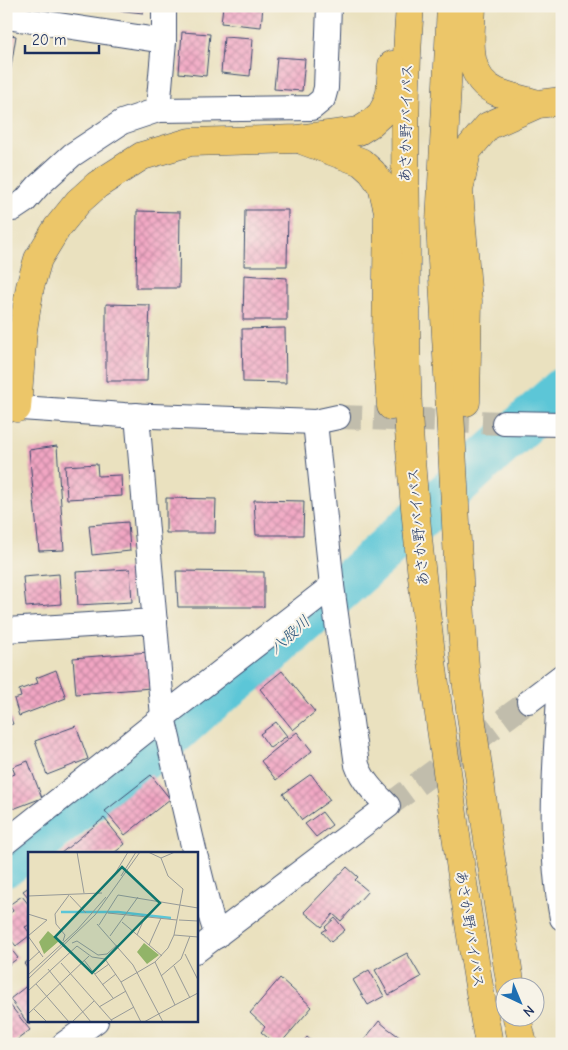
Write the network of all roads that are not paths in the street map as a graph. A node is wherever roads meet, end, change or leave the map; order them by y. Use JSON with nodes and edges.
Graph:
{"nodes":[{"id":1,"x":164,"y":6,"type":"edge"},
{"id":2,"x":329,"y":6,"type":"edge"},
{"id":3,"x":394,"y":6,"type":"edge"},
{"id":4,"x":410,"y":6,"type":"edge"},
{"id":5,"x":451,"y":6,"type":"edge"},
{"id":6,"x":472,"y":6,"type":"edge"},
{"id":7,"x":6,"y":17,"type":"edge"},
{"id":8,"x":164,"y":41,"type":"junction"},
{"id":9,"x":550,"y":103,"type":"edge"},
{"id":10,"x":158,"y":110,"type":"junction"},
{"id":11,"x":298,"y":139,"type":"junction"},
{"id":12,"x":6,"y":209,"type":"edge"},
{"id":13,"x":12,"y":407,"type":"edge"},
{"id":14,"x":138,"y":415,"type":"junction"},
{"id":15,"x":338,"y":417,"type":"tunnel mouth"},
{"id":16,"x":315,"y":422,"type":"junction"},
{"id":17,"x":504,"y":423,"type":"tunnel mouth"},
{"id":18,"x":562,"y":424,"type":"edge"},
{"id":19,"x":332,"y":586,"type":"junction"},
{"id":20,"x":461,"y":617,"type":"junction"},
{"id":21,"x":155,"y":621,"type":"junction"},
{"id":22,"x":427,"y":626,"type":"junction"},
{"id":23,"x":6,"y":630,"type":"edge"},
{"id":24,"x":561,"y":677,"type":"edge"},
{"id":25,"x":529,"y":701,"type":"tunnel mouth"},
{"id":26,"x":163,"y":717,"type":"junction"},
{"id":27,"x":9,"y":833,"type":"edge"},
{"id":28,"x":195,"y":852,"type":"edge"},
{"id":29,"x":198,"y":866,"type":"edge"},
{"id":30,"x":562,"y":918,"type":"edge"},
{"id":31,"x":217,"y":936,"type":"junction"},
{"id":32,"x":198,"y":950,"type":"edge"},
{"id":33,"x":509,"y":978,"type":"edge"},
{"id":34,"x":95,"y":1022,"type":"edge"},
{"id":35,"x":519,"y":1028,"type":"edge"},
{"id":36,"x":64,"y":1044,"type":"edge"},
{"id":37,"x":489,"y":1044,"type":"edge"},
{"id":38,"x":523,"y":1044,"type":"edge"}],
"edges":[{"from":1,"to":8,"type":"street"},
{"from":2,"to":10,"type":"street"},
{"from":3,"to":11,"type":"highway"},
{"from":4,"to":22,"type":"highway","name":"あさか野バイパス"},
{"from":5,"to":20,"type":"highway","name":"あさか野バイパス"},
{"from":6,"to":9,"type":"highway"},
{"from":7,"to":8,"type":"street"},
{"from":8,"to":10,"type":"street"},
{"from":9,"to":20,"type":"highway"},
{"from":10,"to":12,"type":"street"},
{"from":11,"to":13,"type":"highway"},
{"from":11,"to":22,"type":"highway"},
{"from":13,"to":14,"type":"street"},
{"from":14,"to":16,"type":"street"},
{"from":14,"to":21,"type":"street"},
{"from":15,"to":16,"type":"street"},
{"from":16,"to":19,"type":"street"},
{"from":17,"to":18,"type":"street"},
{"from":19,"to":26,"type":"street"},
{"from":19,"to":31,"type":"street"},
{"from":20,"to":33,"type":"highway","name":"あさか野バイパス"},
{"from":21,"to":23,"type":"street"},
{"from":21,"to":26,"type":"street"},
{"from":22,"to":37,"type":"highway","name":"あさか野バイパス"},
{"from":24,"to":25,"type":"street"},
{"from":24,"to":30,"type":"street"},
{"from":26,"to":27,"type":"street"},
{"from":26,"to":28,"type":"street"},
{"from":29,"to":31,"type":"street"},
{"from":31,"to":32,"type":"street"},
{"from":34,"to":36,"type":"street"},
{"from":35,"to":38,"type":"highway"}]}
